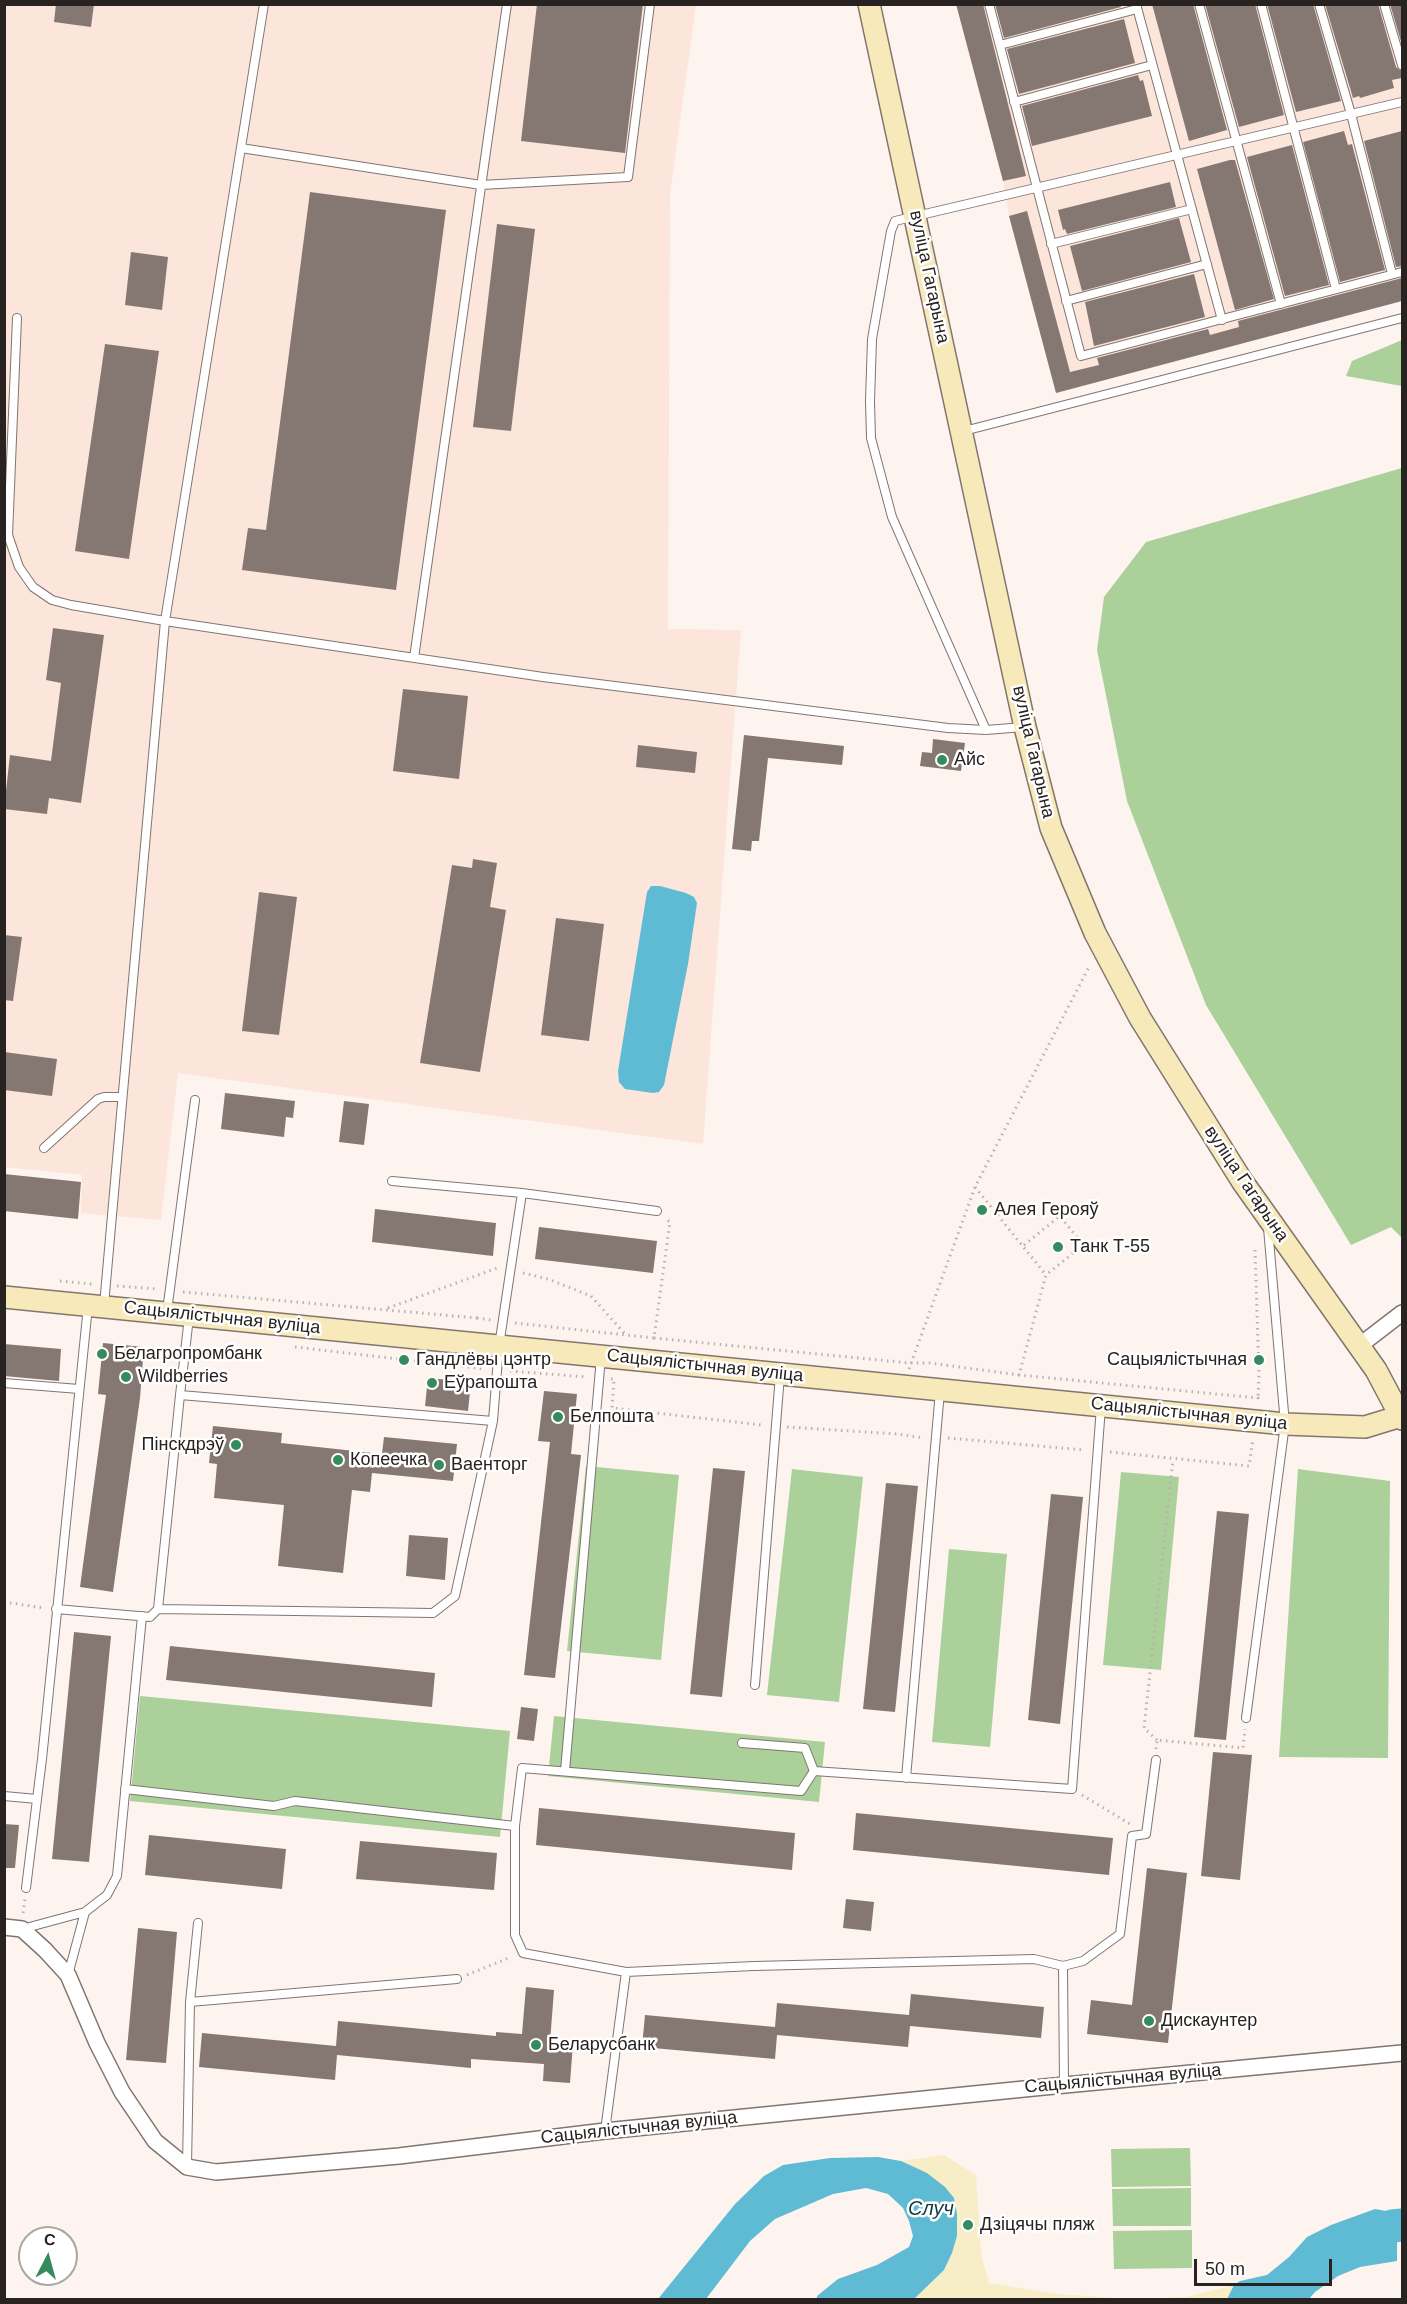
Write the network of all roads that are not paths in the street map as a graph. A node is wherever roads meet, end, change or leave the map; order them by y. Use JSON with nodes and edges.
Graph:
{"nodes":[{"id":1,"x":264,"y":4,"type":"edge"},
{"id":2,"x":507,"y":4,"type":"edge"},
{"id":3,"x":650,"y":4,"type":"edge"},
{"id":4,"x":869,"y":4,"type":"edge"},
{"id":5,"x":989,"y":4,"type":"edge"},
{"id":6,"x":1199,"y":4,"type":"edge"},
{"id":7,"x":1261,"y":4,"type":"edge"},
{"id":8,"x":1319,"y":4,"type":"edge"},
{"id":9,"x":1384,"y":4,"type":"edge"},
{"id":10,"x":1136,"y":7,"type":"edge"},
{"id":11,"x":1000,"y":45,"type":"junction"},
{"id":12,"x":1402,"y":64,"type":"edge"},
{"id":13,"x":1152,"y":65,"type":"junction"},
{"id":14,"x":1014,"y":102,"type":"junction"},
{"id":15,"x":1402,"y":102,"type":"edge"},
{"id":16,"x":1351,"y":114,"type":"junction"},
{"id":17,"x":1293,"y":128,"type":"junction"},
{"id":18,"x":1238,"y":141,"type":"junction"},
{"id":19,"x":241,"y":148,"type":"junction"},
{"id":20,"x":1177,"y":156,"type":"junction"},
{"id":21,"x":482,"y":184,"type":"junction"},
{"id":22,"x":1037,"y":189,"type":"junction"},
{"id":23,"x":1192,"y":209,"type":"junction"},
{"id":24,"x":916,"y":218,"type":"junction"},
{"id":25,"x":1051,"y":244,"type":"junction"},
{"id":26,"x":1207,"y":264,"type":"junction"},
{"id":27,"x":1402,"y":272,"type":"edge"},
{"id":28,"x":1392,"y":274,"type":"junction"},
{"id":29,"x":1336,"y":290,"type":"junction"},
{"id":30,"x":1066,"y":301,"type":"junction"},
{"id":31,"x":1281,"y":304,"type":"junction"},
{"id":32,"x":17,"y":318,"type":"dead end"},
{"id":33,"x":1402,"y":318,"type":"edge"},
{"id":34,"x":1222,"y":320,"type":"junction"},
{"id":35,"x":963,"y":431,"type":"junction"},
{"id":36,"x":165,"y":621,"type":"junction"},
{"id":37,"x":414,"y":658,"type":"junction"},
{"id":38,"x":1025,"y":727,"type":"junction"},
{"id":39,"x":986,"y":730,"type":"junction"},
{"id":40,"x":122,"y":1097,"type":"junction"},
{"id":41,"x":195,"y":1100,"type":"dead end"},
{"id":42,"x":44,"y":1148,"type":"dead end"},
{"id":43,"x":392,"y":1181,"type":"dead end"},
{"id":44,"x":522,"y":1193,"type":"junction"},
{"id":45,"x":657,"y":1211,"type":"road end"},
{"id":46,"x":1267,"y":1218,"type":"junction"},
{"id":47,"x":4,"y":1297,"type":"edge"},
{"id":48,"x":96,"y":1306,"type":"junction"},
{"id":49,"x":167,"y":1313,"type":"junction"},
{"id":50,"x":1402,"y":1313,"type":"edge"},
{"id":51,"x":189,"y":1315,"type":"junction"},
{"id":52,"x":499,"y":1346,"type":"junction"},
{"id":53,"x":1359,"y":1346,"type":"junction"},
{"id":54,"x":601,"y":1356,"type":"junction"},
{"id":55,"x":780,"y":1374,"type":"junction"},
{"id":56,"x":4,"y":1383,"type":"edge"},
{"id":57,"x":79,"y":1389,"type":"junction"},
{"id":58,"x":940,"y":1390,"type":"junction"},
{"id":59,"x":180,"y":1395,"type":"junction"},
{"id":60,"x":1101,"y":1406,"type":"junction"},
{"id":61,"x":1402,"y":1418,"type":"edge"},
{"id":62,"x":493,"y":1421,"type":"junction"},
{"id":63,"x":1285,"y":1424,"type":"junction"},
{"id":64,"x":56,"y":1609,"type":"junction"},
{"id":65,"x":158,"y":1609,"type":"junction"},
{"id":66,"x":142,"y":1616,"type":"junction"},
{"id":67,"x":754,"y":1685,"type":"dead end"},
{"id":68,"x":1246,"y":1718,"type":"road end"},
{"id":69,"x":742,"y":1743,"type":"dead end"},
{"id":70,"x":1156,"y":1760,"type":"road end"},
{"id":71,"x":565,"y":1771,"type":"junction"},
{"id":72,"x":814,"y":1771,"type":"junction"},
{"id":73,"x":906,"y":1778,"type":"junction"},
{"id":74,"x":125,"y":1790,"type":"junction"},
{"id":75,"x":4,"y":1796,"type":"edge"},
{"id":76,"x":37,"y":1799,"type":"junction"},
{"id":77,"x":515,"y":1826,"type":"junction"},
{"id":78,"x":26,"y":1888,"type":"road end"},
{"id":79,"x":85,"y":1912,"type":"junction"},
{"id":80,"x":198,"y":1923,"type":"dead end"},
{"id":81,"x":4,"y":1927,"type":"edge"},
{"id":82,"x":22,"y":1929,"type":"junction"},
{"id":83,"x":1063,"y":1966,"type":"junction"},
{"id":84,"x":626,"y":1972,"type":"junction"},
{"id":85,"x":68,"y":1976,"type":"junction"},
{"id":86,"x":457,"y":1978,"type":"road end"},
{"id":87,"x":190,"y":2002,"type":"junction"},
{"id":88,"x":1402,"y":2054,"type":"edge"},
{"id":89,"x":1064,"y":2085,"type":"junction"},
{"id":90,"x":605,"y":2131,"type":"junction"},
{"id":91,"x":187,"y":2168,"type":"junction"}],
"edges":[{"from":1,"to":19,"type":"lane"},
{"from":2,"to":21,"type":"lane"},
{"from":3,"to":21,"type":"lane"},
{"from":4,"to":24,"type":"main road","name":"вуліца Гагарына"},
{"from":5,"to":11,"type":"lane"},
{"from":6,"to":18,"type":"lane"},
{"from":7,"to":17,"type":"lane"},
{"from":8,"to":16,"type":"lane"},
{"from":9,"to":12,"type":"lane"},
{"from":10,"to":11,"type":"lane"},
{"from":10,"to":13,"type":"lane"},
{"from":11,"to":14,"type":"lane"},
{"from":13,"to":14,"type":"lane"},
{"from":13,"to":20,"type":"lane"},
{"from":14,"to":22,"type":"lane"},
{"from":15,"to":16,"type":"lane"},
{"from":16,"to":17,"type":"lane"},
{"from":16,"to":28,"type":"lane"},
{"from":17,"to":18,"type":"lane"},
{"from":17,"to":29,"type":"lane"},
{"from":18,"to":20,"type":"lane"},
{"from":18,"to":31,"type":"lane"},
{"from":19,"to":21,"type":"lane"},
{"from":19,"to":36,"type":"lane"},
{"from":20,"to":22,"type":"lane"},
{"from":20,"to":23,"type":"lane"},
{"from":21,"to":37,"type":"lane"},
{"from":22,"to":24,"type":"lane"},
{"from":22,"to":25,"type":"lane"},
{"from":23,"to":25,"type":"lane"},
{"from":23,"to":26,"type":"lane"},
{"from":24,"to":35,"type":"main road","name":"вуліца Гагарына"},
{"from":24,"to":39,"type":"lane"},
{"from":25,"to":30,"type":"lane"},
{"from":26,"to":30,"type":"lane"},
{"from":26,"to":34,"type":"lane"},
{"from":27,"to":28,"type":"lane"},
{"from":28,"to":29,"type":"lane"},
{"from":29,"to":31,"type":"lane"},
{"from":30,"to":34,"type":"lane"},
{"from":31,"to":34,"type":"lane"},
{"from":32,"to":36,"type":"lane"},
{"from":33,"to":35,"type":"lane"},
{"from":35,"to":38,"type":"main road","name":"вуліца Гагарына"},
{"from":36,"to":37,"type":"lane"},
{"from":36,"to":40,"type":"lane"},
{"from":37,"to":39,"type":"lane"},
{"from":38,"to":39,"type":"lane"},
{"from":38,"to":46,"type":"main road","name":"вуліца Гагарына"},
{"from":40,"to":42,"type":"lane"},
{"from":40,"to":48,"type":"lane"},
{"from":41,"to":49,"type":"lane"},
{"from":43,"to":44,"type":"lane"},
{"from":44,"to":45,"type":"lane"},
{"from":44,"to":52,"type":"lane"},
{"from":46,"to":53,"type":"main road","name":"вуліца Гагарына"},
{"from":46,"to":63,"type":"lane"},
{"from":47,"to":48,"type":"main road","name":"Сацыялістычная вуліца"},
{"from":48,"to":49,"type":"main road","name":"Сацыялістычная вуліца"},
{"from":48,"to":57,"type":"lane"},
{"from":49,"to":51,"type":"main road","name":"Сацыялістычная вуліца"},
{"from":50,"to":53,"type":"street"},
{"from":51,"to":52,"type":"main road","name":"Сацыялістычная вуліца"},
{"from":51,"to":59,"type":"lane"},
{"from":52,"to":54,"type":"main road","name":"Сацыялістычная вуліца"},
{"from":52,"to":62,"type":"lane"},
{"from":53,"to":61,"type":"main road","name":"вуліца Гагарына"},
{"from":54,"to":55,"type":"main road","name":"Сацыялістычная вуліца"},
{"from":54,"to":71,"type":"lane"},
{"from":55,"to":58,"type":"main road","name":"Сацыялістычная вуліца"},
{"from":55,"to":67,"type":"lane"},
{"from":56,"to":57,"type":"lane"},
{"from":57,"to":64,"type":"lane"},
{"from":58,"to":60,"type":"main road","name":"Сацыялістычная вуліца"},
{"from":58,"to":73,"type":"lane"},
{"from":59,"to":62,"type":"lane"},
{"from":59,"to":65,"type":"lane"},
{"from":60,"to":63,"type":"main road","name":"Сацыялістычная вуліца"},
{"from":60,"to":73,"type":"lane"},
{"from":61,"to":63,"type":"main road","name":"Сацыялістычная вуліца"},
{"from":62,"to":65,"type":"lane"},
{"from":63,"to":68,"type":"lane"},
{"from":64,"to":66,"type":"lane"},
{"from":64,"to":76,"type":"lane"},
{"from":65,"to":66,"type":"lane"},
{"from":66,"to":74,"type":"lane"},
{"from":69,"to":72,"type":"lane"},
{"from":70,"to":83,"type":"lane"},
{"from":71,"to":72,"type":"lane"},
{"from":71,"to":77,"type":"lane"},
{"from":72,"to":73,"type":"lane"},
{"from":74,"to":77,"type":"lane"},
{"from":74,"to":79,"type":"lane"},
{"from":75,"to":76,"type":"lane"},
{"from":76,"to":78,"type":"lane"},
{"from":77,"to":84,"type":"lane"},
{"from":79,"to":82,"type":"lane"},
{"from":79,"to":85,"type":"lane"},
{"from":80,"to":87,"type":"lane"},
{"from":81,"to":82,"type":"street"},
{"from":82,"to":85,"type":"street"},
{"from":83,"to":84,"type":"lane"},
{"from":83,"to":89,"type":"lane"},
{"from":84,"to":90,"type":"lane"},
{"from":85,"to":91,"type":"street"},
{"from":86,"to":87,"type":"lane"},
{"from":87,"to":91,"type":"lane"},
{"from":88,"to":89,"type":"street","name":"Сацыялістычная вуліца"},
{"from":89,"to":90,"type":"street","name":"Сацыялістычная вуліца"},
{"from":90,"to":91,"type":"street","name":"Сацыялістычная вуліца"}]}
